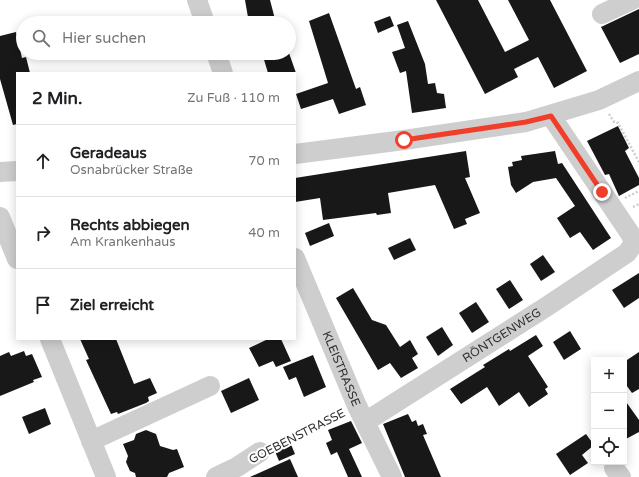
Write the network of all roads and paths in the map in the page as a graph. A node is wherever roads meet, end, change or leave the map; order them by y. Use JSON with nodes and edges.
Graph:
{"nodes":[{"id":1,"x":197,"y":0,"type":"edge"},
{"id":2,"x":632,"y":0,"type":"edge"},
{"id":3,"x":602,"y":14,"type":"dead end"},
{"id":4,"x":203,"y":16,"type":"edge"},
{"id":5,"x":218,"y":60,"type":"edge"},
{"id":6,"x":223,"y":72,"type":"edge"},
{"id":7,"x":639,"y":80,"type":"edge"},
{"id":8,"x":602,"y":98,"type":"junction"},
{"id":9,"x":551,"y":116,"type":"junction"},
{"id":10,"x":296,"y":154,"type":"edge"},
{"id":11,"x":639,"y":162,"type":"edge"},
{"id":12,"x":0,"y":217,"type":"edge"},
{"id":13,"x":16,"y":257,"type":"edge"},
{"id":14,"x":296,"y":260,"type":"edge"},
{"id":15,"x":50,"y":340,"type":"edge"},
{"id":16,"x":210,"y":386,"type":"dead end"},
{"id":17,"x":361,"y":414,"type":"junction"},
{"id":18,"x":92,"y":441,"type":"junction"},
{"id":19,"x":260,"y":452,"type":"joint"},
{"id":20,"x":106,"y":477,"type":"edge"},
{"id":21,"x":216,"y":477,"type":"edge"},
{"id":22,"x":392,"y":477,"type":"edge"}],
"edges":[{"from":1,"to":4,"type":"street"},
{"from":2,"to":3,"type":"street"},
{"from":5,"to":6,"type":"street"},
{"from":7,"to":8,"type":"street"},
{"from":8,"to":9,"type":"street"},
{"from":8,"to":11,"type":"path"},
{"from":9,"to":10,"type":"street"},
{"from":9,"to":17,"type":"street","name":"RÖNTGENWEG"},
{"from":12,"to":13,"type":"street"},
{"from":14,"to":17,"type":"street","name":"KLEISTRASSE"},
{"from":15,"to":18,"type":"street"},
{"from":16,"to":18,"type":"street"},
{"from":17,"to":19,"type":"path","name":"GOEBENSTRASSE"},
{"from":17,"to":22,"type":"street","name":"KLEISTRASSE"},
{"from":18,"to":20,"type":"street"},
{"from":19,"to":21,"type":"street","name":"GOEBENSTRASSE"}]}
